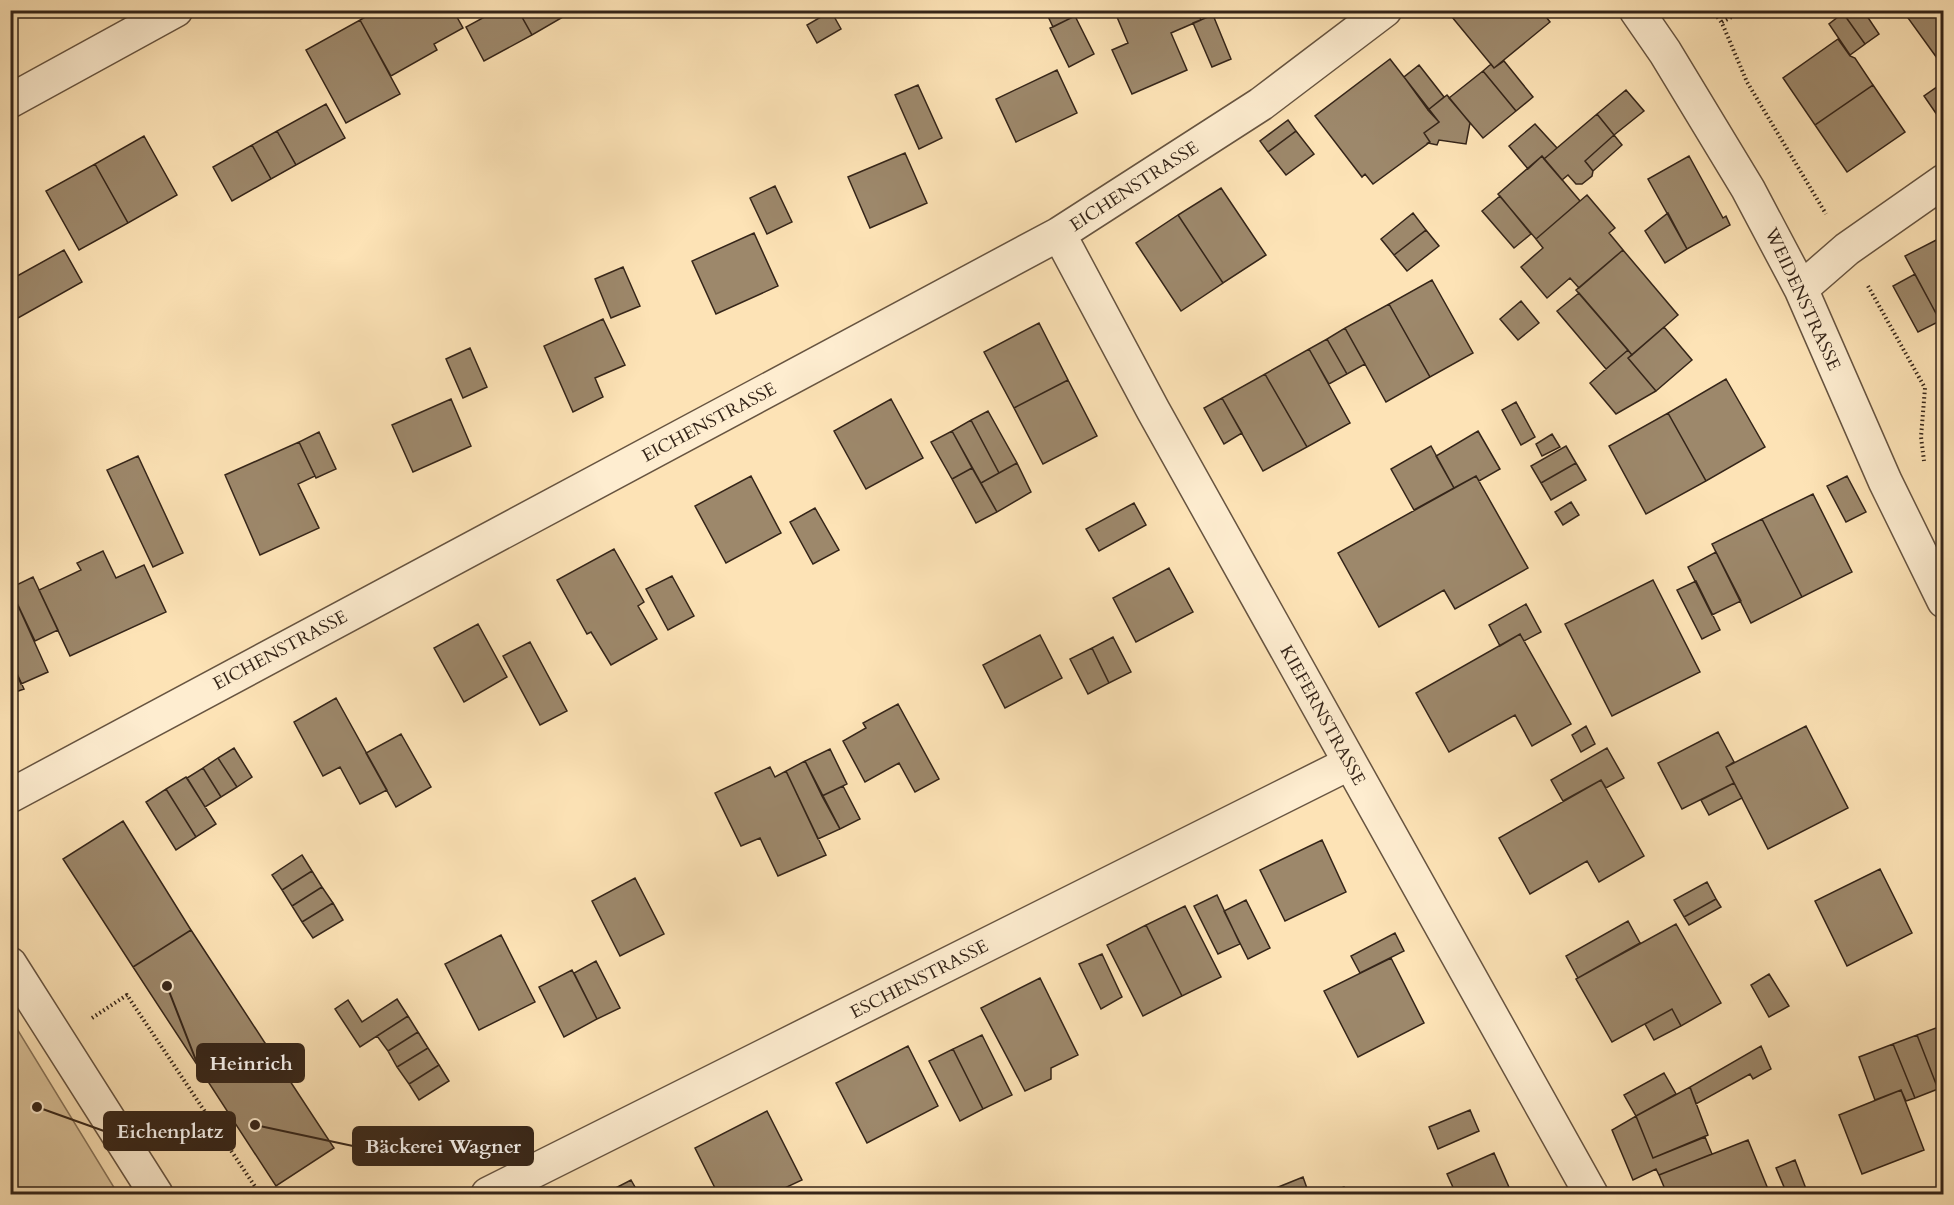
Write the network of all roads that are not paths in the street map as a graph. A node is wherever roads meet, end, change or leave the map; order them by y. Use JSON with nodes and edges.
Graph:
{"nodes":[{"id":1,"x":176,"y":10,"type":"edge"},
{"id":2,"x":1385,"y":10,"type":"edge"},
{"id":3,"x":1636,"y":10,"type":"edge"},
{"id":4,"x":10,"y":101,"type":"edge"},
{"id":5,"x":1944,"y":181,"type":"edge"},
{"id":6,"x":1059,"y":234,"type":"junction"},
{"id":7,"x":1801,"y":289,"type":"junction"},
{"id":8,"x":1944,"y":601,"type":"edge"},
{"id":9,"x":1350,"y":764,"type":"junction"},
{"id":10,"x":10,"y":796,"type":"edge"},
{"id":11,"x":10,"y":964,"type":"edge"},
{"id":12,"x":156,"y":1194,"type":"edge"},
{"id":13,"x":488,"y":1194,"type":"edge"},
{"id":14,"x":1591,"y":1194,"type":"edge"}],
"edges":[{"from":1,"to":4,"type":"street"},
{"from":2,"to":6,"type":"street","name":"EICHENSTRASSE"},
{"from":3,"to":7,"type":"street","name":"WEIDENSTRASSE"},
{"from":5,"to":7,"type":"street"},
{"from":6,"to":9,"type":"street","name":"KIEFERNSTRASSE"},
{"from":6,"to":10,"type":"street","name":"EICHENSTRASSE"},
{"from":7,"to":8,"type":"street","name":"WEIDENSTRASSE"},
{"from":9,"to":13,"type":"street","name":"ESCHENSTRASSE"},
{"from":9,"to":14,"type":"street","name":"KIEFERNSTRASSE"},
{"from":11,"to":12,"type":"street"}]}
